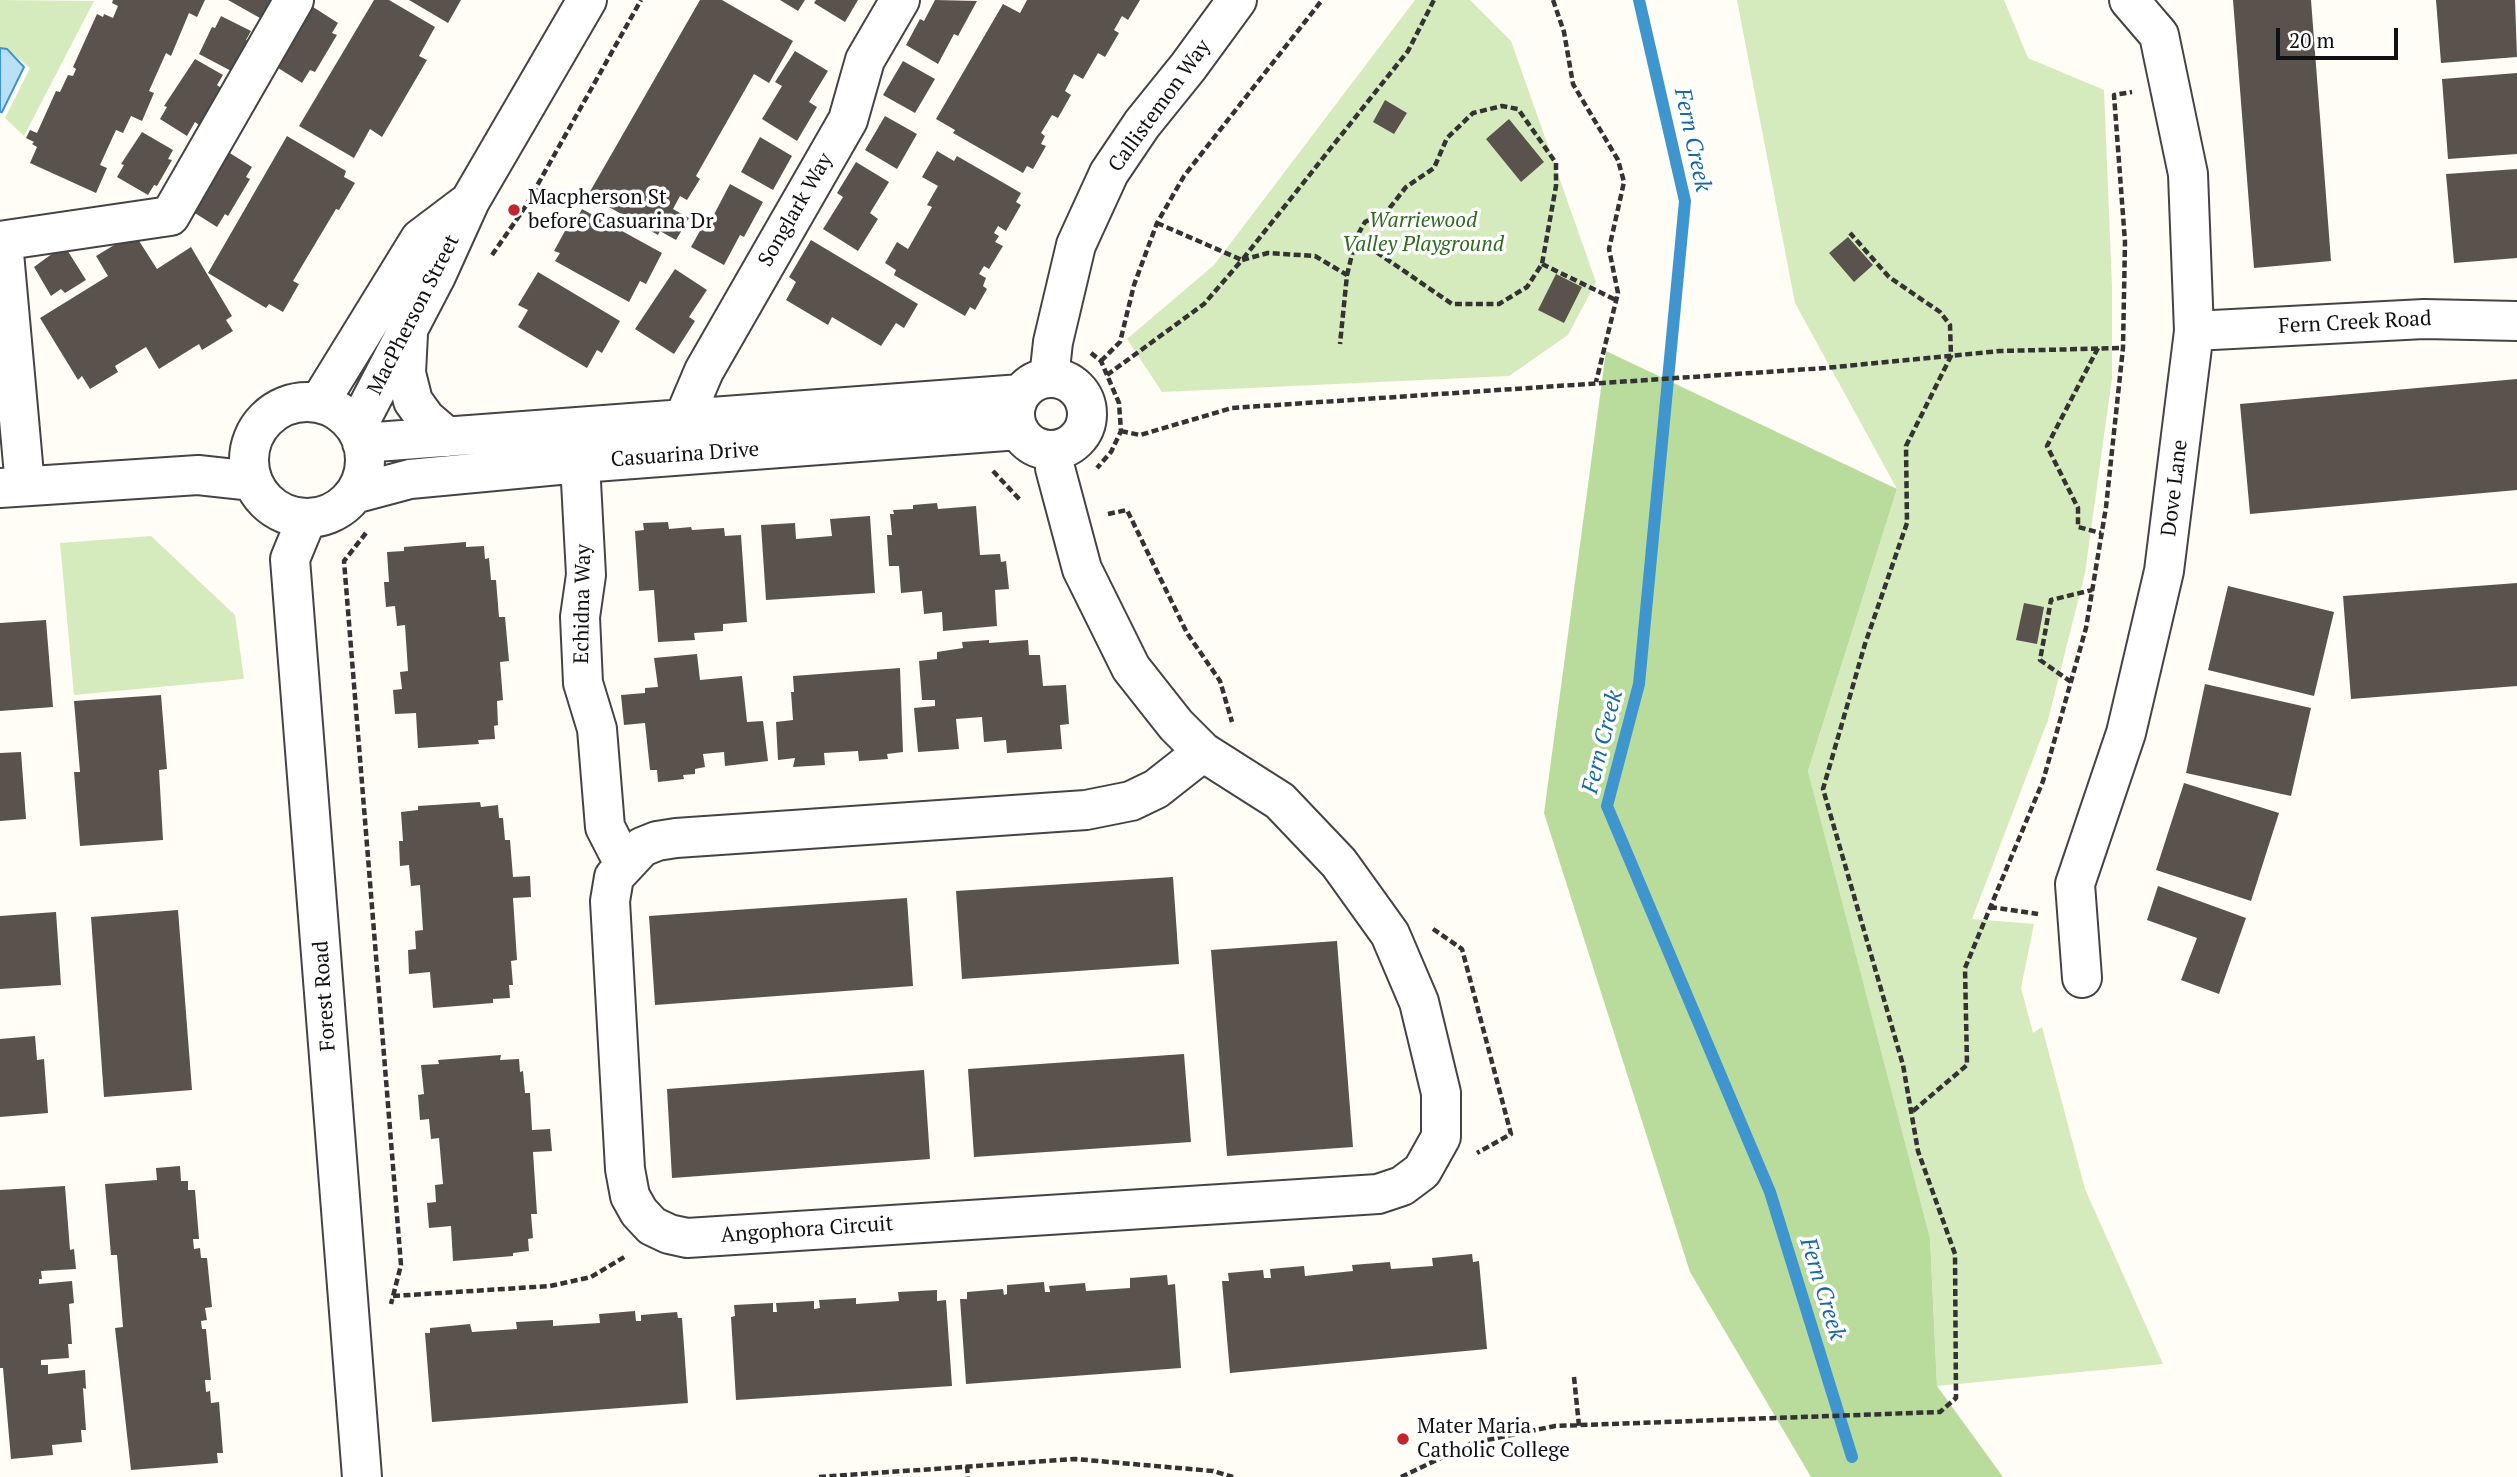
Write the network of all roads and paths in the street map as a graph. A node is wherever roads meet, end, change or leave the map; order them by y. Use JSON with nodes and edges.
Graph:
{"nodes":[{"id":1,"x":294,"y":0,"type":"edge"},
{"id":2,"x":587,"y":0,"type":"edge"},
{"id":3,"x":641,"y":0,"type":"edge"},
{"id":4,"x":900,"y":0,"type":"edge"},
{"id":5,"x":1237,"y":0,"type":"edge"},
{"id":6,"x":1322,"y":0,"type":"edge"},
{"id":7,"x":1434,"y":0,"type":"edge"},
{"id":8,"x":1553,"y":0,"type":"edge"},
{"id":9,"x":2129,"y":0,"type":"edge"},
{"id":10,"x":2169,"y":86,"type":"junction"},
{"id":11,"x":470,"y":201,"type":"junction"},
{"id":12,"x":1157,"y":223,"type":"junction"},
{"id":13,"x":1850,"y":233,"type":"dead end"},
{"id":14,"x":1356,"y":238,"type":"junction"},
{"id":15,"x":1,"y":242,"type":"edge"},
{"id":16,"x":1242,"y":260,"type":"junction"},
{"id":17,"x":488,"y":261,"type":"dead end"},
{"id":18,"x":1542,"y":264,"type":"junction"},
{"id":19,"x":1346,"y":275,"type":"junction"},
{"id":20,"x":1616,"y":300,"type":"junction"},
{"id":21,"x":2517,"y":321,"type":"edge"},
{"id":22,"x":408,"y":329,"type":"junction"},
{"id":23,"x":2194,"y":331,"type":"junction"},
{"id":24,"x":1339,"y":344,"type":"dead end"},
{"id":25,"x":2098,"y":348,"type":"junction"},
{"id":26,"x":2123,"y":348,"type":"junction"},
{"id":27,"x":1951,"y":356,"type":"junction"},
{"id":28,"x":1101,"y":361,"type":"dead end"},
{"id":29,"x":1107,"y":375,"type":"dead end"},
{"id":30,"x":1596,"y":382,"type":"junction"},
{"id":31,"x":1030,"y":401,"type":"junction"},
{"id":32,"x":319,"y":403,"type":"junction"},
{"id":33,"x":684,"y":418,"type":"junction"},
{"id":34,"x":1121,"y":431,"type":"dead end"},
{"id":35,"x":359,"y":436,"type":"junction"},
{"id":36,"x":447,"y":437,"type":"junction"},
{"id":37,"x":1054,"y":450,"type":"junction"},
{"id":38,"x":580,"y":463,"type":"junction"},
{"id":39,"x":991,"y":469,"type":"dead end"},
{"id":40,"x":253,"y":481,"type":"junction"},
{"id":41,"x":13,"y":487,"type":"edge"},
{"id":42,"x":354,"y":494,"type":"junction"},
{"id":43,"x":1023,"y":503,"type":"dead end"},
{"id":44,"x":307,"y":518,"type":"junction"},
{"id":45,"x":370,"y":528,"type":"dead end"},
{"id":46,"x":2101,"y":533,"type":"junction"},
{"id":47,"x":2092,"y":590,"type":"junction"},
{"id":48,"x":2071,"y":682,"type":"junction"},
{"id":49,"x":1203,"y":752,"type":"junction"},
{"id":50,"x":624,"y":864,"type":"junction"},
{"id":51,"x":2082,"y":978,"type":"dead end"},
{"id":52,"x":1912,"y":1111,"type":"junction"},
{"id":53,"x":656,"y":1228,"type":"junction"},
{"id":54,"x":393,"y":1296,"type":"junction"},
{"id":55,"x":389,"y":1310,"type":"dead end"},
{"id":56,"x":1574,"y":1377,"type":"dead end"},
{"id":57,"x":1579,"y":1426,"type":"junction"},
{"id":58,"x":967,"y":1466,"type":"junction"},
{"id":59,"x":362,"y":1477,"type":"edge"},
{"id":60,"x":819,"y":1477,"type":"edge"},
{"id":61,"x":968,"y":1477,"type":"edge"},
{"id":62,"x":1234,"y":1477,"type":"edge"},
{"id":63,"x":1401,"y":1477,"type":"edge"}],
"edges":[{"from":1,"to":15,"type":"street"},
{"from":2,"to":11,"type":"street","name":"MacPherson Street"},
{"from":3,"to":17,"type":"path"},
{"from":4,"to":33,"type":"street","name":"Songlark Way"},
{"from":5,"to":31,"type":"street","name":"Callistemon Way"},
{"from":6,"to":12,"type":"path"},
{"from":7,"to":16,"type":"path"},
{"from":8,"to":20,"type":"path"},
{"from":9,"to":10,"type":"street","name":"Dove Lane"},
{"from":10,"to":23,"type":"street","name":"Dove Lane"},
{"from":10,"to":26,"type":"path"},
{"from":11,"to":22,"type":"street","name":"MacPherson Street"},
{"from":11,"to":32,"type":"street","name":"MacPherson Street"},
{"from":12,"to":16,"type":"path"},
{"from":12,"to":28,"type":"path"},
{"from":13,"to":27,"type":"path"},
{"from":14,"to":18,"type":"path"},
{"from":14,"to":18,"type":"path"},
{"from":14,"to":19,"type":"path"},
{"from":15,"to":41,"type":"street"},
{"from":16,"to":19,"type":"path"},
{"from":16,"to":29,"type":"path"},
{"from":18,"to":20,"type":"path"},
{"from":19,"to":24,"type":"path"},
{"from":20,"to":30,"type":"path"},
{"from":21,"to":23,"type":"street","name":"Fern Creek Road"},
{"from":22,"to":35,"type":"street","name":"MacPherson Street"},
{"from":22,"to":36,"type":"street"},
{"from":23,"to":51,"type":"street","name":"Dove Lane"},
{"from":25,"to":26,"type":"path"},
{"from":25,"to":27,"type":"path"},
{"from":25,"to":46,"type":"path"},
{"from":26,"to":46,"type":"path"},
{"from":27,"to":30,"type":"path"},
{"from":27,"to":52,"type":"path"},
{"from":30,"to":34,"type":"path"},
{"from":31,"to":33,"type":"street","name":"Casuarina Drive"},
{"from":31,"to":37,"type":"street"},
{"from":31,"to":37,"type":"street"},
{"from":31,"to":38,"type":"street","name":"Casuarina Drive"},
{"from":32,"to":35,"type":"street"},
{"from":32,"to":40,"type":"street"},
{"from":33,"to":36,"type":"street","name":"Casuarina Drive"},
{"from":35,"to":36,"type":"street","name":"Casuarina Drive"},
{"from":35,"to":42,"type":"street"},
{"from":37,"to":49,"type":"street","name":"Angophora Circuit"},
{"from":38,"to":42,"type":"street","name":"Casuarina Drive"},
{"from":38,"to":50,"type":"street","name":"Echidna Way"},
{"from":39,"to":43,"type":"path"},
{"from":40,"to":41,"type":"street"},
{"from":40,"to":44,"type":"street"},
{"from":42,"to":44,"type":"street"},
{"from":44,"to":59,"type":"street","name":"Forest Road"},
{"from":45,"to":54,"type":"path"},
{"from":46,"to":47,"type":"path"},
{"from":47,"to":48,"type":"path"},
{"from":47,"to":48,"type":"path"},
{"from":48,"to":52,"type":"path"},
{"from":49,"to":50,"type":"street"},
{"from":49,"to":53,"type":"street","name":"Angophora Circuit"},
{"from":50,"to":53,"type":"street"},
{"from":52,"to":57,"type":"path"},
{"from":53,"to":54,"type":"path"},
{"from":54,"to":55,"type":"path"},
{"from":56,"to":57,"type":"path"},
{"from":57,"to":63,"type":"path"},
{"from":58,"to":60,"type":"path"},
{"from":58,"to":61,"type":"path"},
{"from":58,"to":62,"type":"path"}]}
